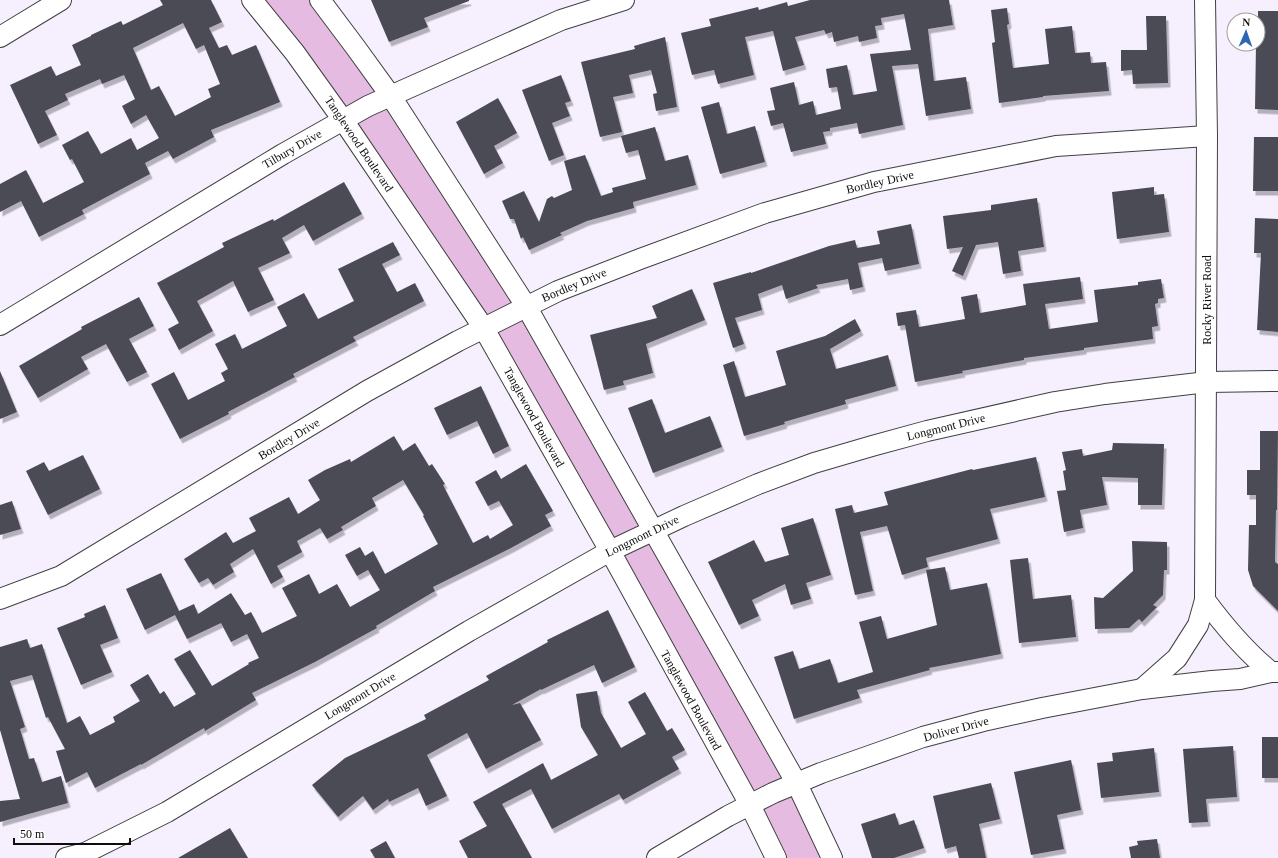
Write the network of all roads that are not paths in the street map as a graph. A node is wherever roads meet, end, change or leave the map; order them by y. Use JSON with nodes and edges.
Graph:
{"nodes":[{"id":1,"x":61,"y":0,"type":"edge"},
{"id":2,"x":252,"y":0,"type":"edge"},
{"id":3,"x":320,"y":0,"type":"edge"},
{"id":4,"x":624,"y":0,"type":"edge"},
{"id":5,"x":1205,"y":0,"type":"edge"},
{"id":6,"x":0,"y":37,"type":"edge"},
{"id":7,"x":390,"y":95,"type":"junction"},
{"id":8,"x":343,"y":120,"type":"junction"},
{"id":9,"x":1207,"y":136,"type":"junction"},
{"id":10,"x":526,"y":306,"type":"junction"},
{"id":11,"x":0,"y":325,"type":"edge"},
{"id":12,"x":484,"y":328,"type":"junction"},
{"id":13,"x":1278,"y":381,"type":"edge"},
{"id":14,"x":1207,"y":382,"type":"junction"},
{"id":15,"x":653,"y":530,"type":"junction"},
{"id":16,"x":610,"y":552,"type":"junction"},
{"id":17,"x":0,"y":599,"type":"edge"},
{"id":18,"x":1205,"y":600,"type":"junction"},
{"id":19,"x":1274,"y":672,"type":"edge"},
{"id":20,"x":1142,"y":689,"type":"junction"},
{"id":21,"x":797,"y":784,"type":"junction"},
{"id":22,"x":750,"y":805,"type":"junction"},
{"id":23,"x":66,"y":858,"type":"edge"},
{"id":24,"x":657,"y":858,"type":"edge"},
{"id":25,"x":776,"y":858,"type":"edge"},
{"id":26,"x":832,"y":858,"type":"edge"}],
"edges":[{"from":1,"to":6,"type":"street"},
{"from":2,"to":8,"type":"street","name":"Tanglewood Boulevard"},
{"from":3,"to":7,"type":"street"},
{"from":4,"to":7,"type":"street","name":"Tilbury Drive"},
{"from":5,"to":9,"type":"street","name":"Rocky River Road"},
{"from":7,"to":8,"type":"street","name":"Tilbury Drive"},
{"from":7,"to":10,"type":"street"},
{"from":8,"to":11,"type":"street","name":"Tilbury Drive"},
{"from":8,"to":12,"type":"street","name":"Tanglewood Boulevard"},
{"from":9,"to":10,"type":"street","name":"Bordley Drive"},
{"from":9,"to":14,"type":"street","name":"Rocky River Road"},
{"from":10,"to":12,"type":"street","name":"Bordley Drive"},
{"from":10,"to":15,"type":"street"},
{"from":12,"to":16,"type":"street","name":"Tanglewood Boulevard"},
{"from":12,"to":17,"type":"street","name":"Bordley Drive"},
{"from":13,"to":14,"type":"street","name":"Longmont Drive"},
{"from":14,"to":15,"type":"street","name":"Longmont Drive"},
{"from":14,"to":18,"type":"street","name":"Rocky River Road"},
{"from":15,"to":16,"type":"street","name":"Longmont Drive"},
{"from":15,"to":21,"type":"street"},
{"from":16,"to":22,"type":"street","name":"Tanglewood Boulevard"},
{"from":16,"to":23,"type":"street","name":"Longmont Drive"},
{"from":18,"to":19,"type":"street"},
{"from":18,"to":20,"type":"street","name":"Rocky River Road"},
{"from":19,"to":20,"type":"street","name":"Doliver Drive"},
{"from":20,"to":21,"type":"street","name":"Doliver Drive"},
{"from":21,"to":22,"type":"street","name":"Doliver Drive"},
{"from":21,"to":26,"type":"street"},
{"from":22,"to":24,"type":"street","name":"Doliver Drive"},
{"from":22,"to":25,"type":"street","name":"Tanglewood Boulevard"}]}
